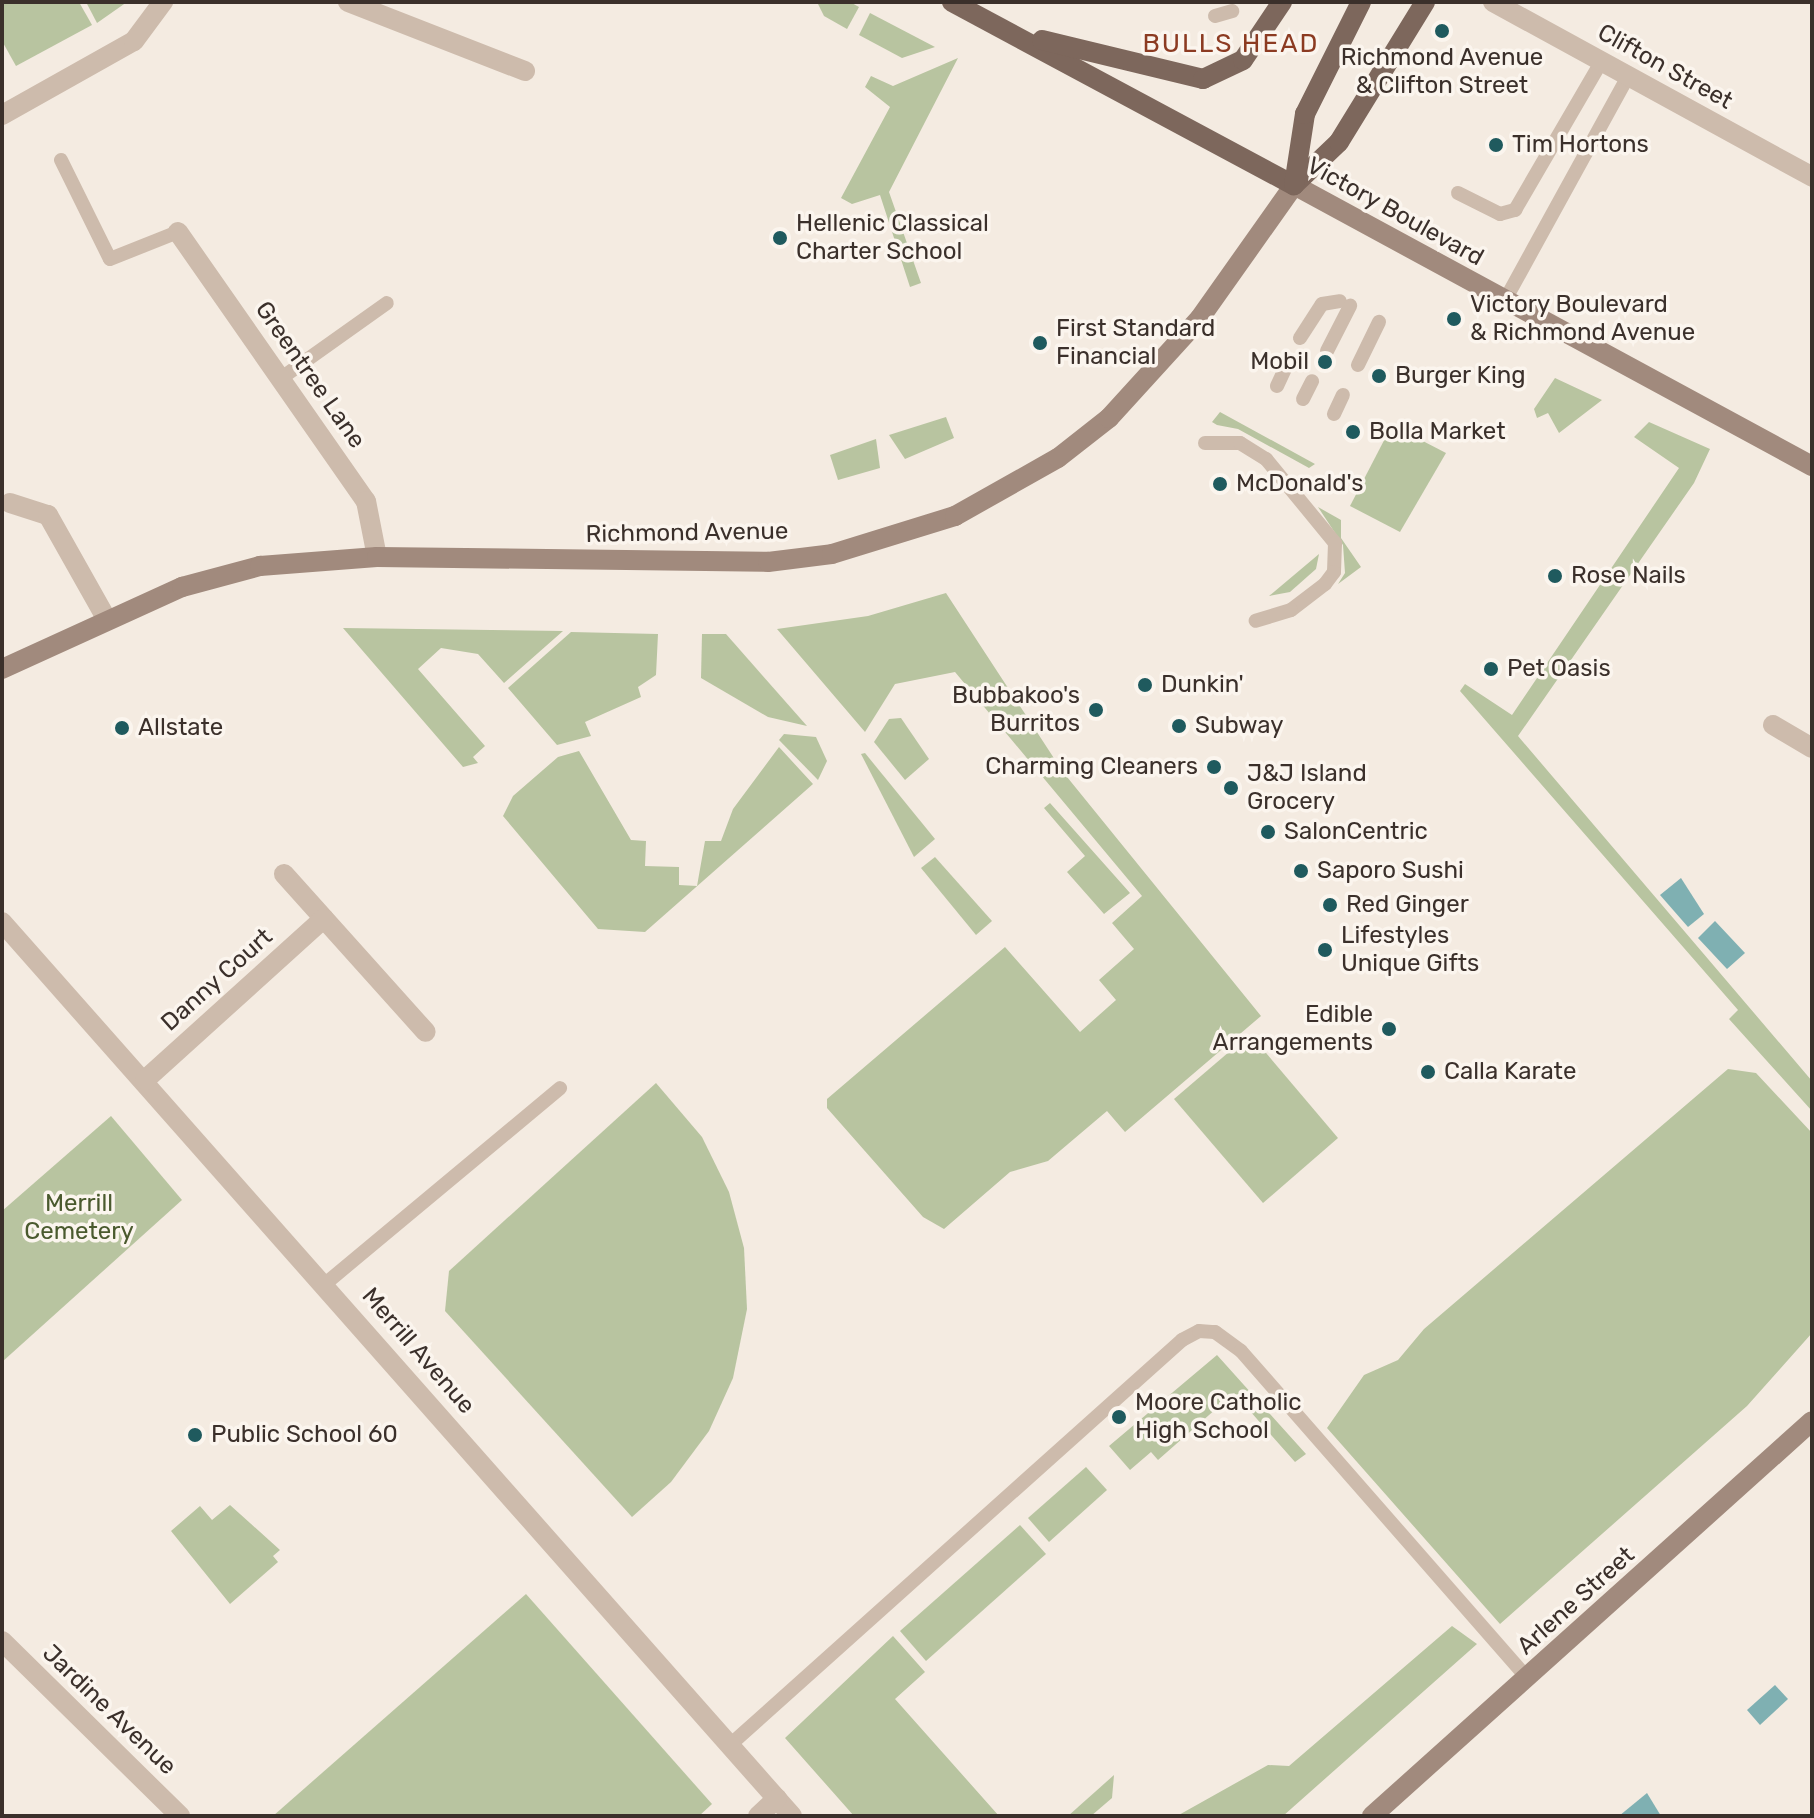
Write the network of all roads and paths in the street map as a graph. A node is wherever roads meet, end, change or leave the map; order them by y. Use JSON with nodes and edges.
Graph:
{"nodes":[{"id":1,"x":163,"y":2,"type":"edge"},
{"id":2,"x":348,"y":2,"type":"edge"},
{"id":3,"x":952,"y":2,"type":"edge"},
{"id":4,"x":1282,"y":2,"type":"edge"},
{"id":5,"x":1361,"y":2,"type":"edge"},
{"id":6,"x":1425,"y":2,"type":"edge"},
{"id":7,"x":1493,"y":2,"type":"edge"},
{"id":8,"x":1232,"y":11,"type":"dead end"},
{"id":9,"x":1215,"y":16,"type":"dead end"},
{"id":10,"x":996,"y":26,"type":"junction"},
{"id":11,"x":1601,"y":62,"type":"junction"},
{"id":12,"x":525,"y":71,"type":"dead end"},
{"id":13,"x":1628,"y":76,"type":"junction"},
{"id":14,"x":2,"y":115,"type":"edge"},
{"id":15,"x":61,"y":160,"type":"dead end"},
{"id":16,"x":1812,"y":177,"type":"edge"},
{"id":17,"x":1294,"y":185,"type":"junction"},
{"id":18,"x":1458,"y":193,"type":"dead end"},
{"id":19,"x":178,"y":232,"type":"joint"},
{"id":20,"x":1504,"y":302,"type":"junction"},
{"id":21,"x":387,"y":303,"type":"dead end"},
{"id":22,"x":1379,"y":322,"type":"dead end"},
{"id":23,"x":1300,"y":338,"type":"dead end"},
{"id":24,"x":1327,"y":351,"type":"dead end"},
{"id":25,"x":1358,"y":365,"type":"dead end"},
{"id":26,"x":1285,"y":369,"type":"dead end"},
{"id":27,"x":280,"y":379,"type":"junction"},
{"id":28,"x":1312,"y":381,"type":"dead end"},
{"id":29,"x":1277,"y":386,"type":"dead end"},
{"id":30,"x":1343,"y":395,"type":"dead end"},
{"id":31,"x":1303,"y":399,"type":"dead end"},
{"id":32,"x":1334,"y":414,"type":"dead end"},
{"id":33,"x":1205,"y":443,"type":"dead end"},
{"id":34,"x":1812,"y":466,"type":"edge"},
{"id":35,"x":10,"y":503,"type":"dead end"},
{"id":36,"x":377,"y":557,"type":"junction"},
{"id":37,"x":106,"y":618,"type":"junction"},
{"id":38,"x":1256,"y":621,"type":"dead end"},
{"id":39,"x":2,"y":669,"type":"edge"},
{"id":40,"x":1773,"y":725,"type":"dead end"},
{"id":41,"x":1812,"y":748,"type":"edge"},
{"id":42,"x":284,"y":874,"type":"dead end"},
{"id":43,"x":324,"y":918,"type":"junction"},
{"id":44,"x":2,"y":922,"type":"edge"},
{"id":45,"x":426,"y":1032,"type":"dead end"},
{"id":46,"x":145,"y":1080,"type":"junction"},
{"id":47,"x":560,"y":1088,"type":"dead end"},
{"id":48,"x":325,"y":1284,"type":"junction"},
{"id":49,"x":1812,"y":1421,"type":"edge"},
{"id":50,"x":2,"y":1641,"type":"edge"},
{"id":51,"x":1528,"y":1679,"type":"junction"},
{"id":52,"x":730,"y":1745,"type":"junction"},
{"id":53,"x":777,"y":1798,"type":"junction"},
{"id":54,"x":180,"y":1816,"type":"edge"},
{"id":55,"x":758,"y":1816,"type":"edge"},
{"id":56,"x":792,"y":1816,"type":"edge"},
{"id":57,"x":1372,"y":1816,"type":"edge"}],
"edges":[{"from":1,"to":14,"type":"street"},
{"from":2,"to":12,"type":"street"},
{"from":3,"to":10,"type":"main road","name":"Victory Boulevard"},
{"from":4,"to":10,"type":"main road"},
{"from":5,"to":17,"type":"main road","name":"Richmond Avenue"},
{"from":6,"to":17,"type":"main road","name":"Richmond Avenue"},
{"from":7,"to":11,"type":"street","name":"Clifton Street"},
{"from":8,"to":9,"type":"lane"},
{"from":10,"to":17,"type":"main road","name":"Victory Boulevard"},
{"from":11,"to":13,"type":"street","name":"Clifton Street"},
{"from":11,"to":18,"type":"lane"},
{"from":13,"to":16,"type":"street","name":"Clifton Street"},
{"from":13,"to":20,"type":"lane"},
{"from":15,"to":19,"type":"lane"},
{"from":17,"to":20,"type":"main road","name":"Victory Boulevard"},
{"from":17,"to":36,"type":"main road","name":"Richmond Avenue"},
{"from":19,"to":27,"type":"street","name":"Greentree Lane"},
{"from":20,"to":34,"type":"main road","name":"Victory Boulevard"},
{"from":21,"to":27,"type":"lane"},
{"from":22,"to":25,"type":"lane"},
{"from":23,"to":24,"type":"lane"},
{"from":26,"to":29,"type":"lane"},
{"from":27,"to":36,"type":"street","name":"Greentree Lane"},
{"from":28,"to":31,"type":"lane"},
{"from":30,"to":32,"type":"lane"},
{"from":33,"to":38,"type":"lane"},
{"from":35,"to":37,"type":"street"},
{"from":36,"to":37,"type":"main road","name":"Richmond Avenue"},
{"from":37,"to":39,"type":"main road","name":"Richmond Avenue"},
{"from":40,"to":41,"type":"street"},
{"from":42,"to":43,"type":"street"},
{"from":43,"to":45,"type":"street"},
{"from":43,"to":46,"type":"street","name":"Danny Court"},
{"from":44,"to":46,"type":"street","name":"Merrill Avenue"},
{"from":46,"to":48,"type":"street","name":"Merrill Avenue"},
{"from":47,"to":48,"type":"lane"},
{"from":48,"to":52,"type":"street","name":"Merrill Avenue"},
{"from":49,"to":51,"type":"main road","name":"Arlene Street"},
{"from":50,"to":54,"type":"street","name":"Jardine Avenue"},
{"from":51,"to":52,"type":"lane"},
{"from":51,"to":57,"type":"main road","name":"Arlene Street"},
{"from":52,"to":53,"type":"street","name":"Merrill Avenue"},
{"from":53,"to":55,"type":"street"},
{"from":53,"to":56,"type":"street","name":"Merrill Avenue"}]}
